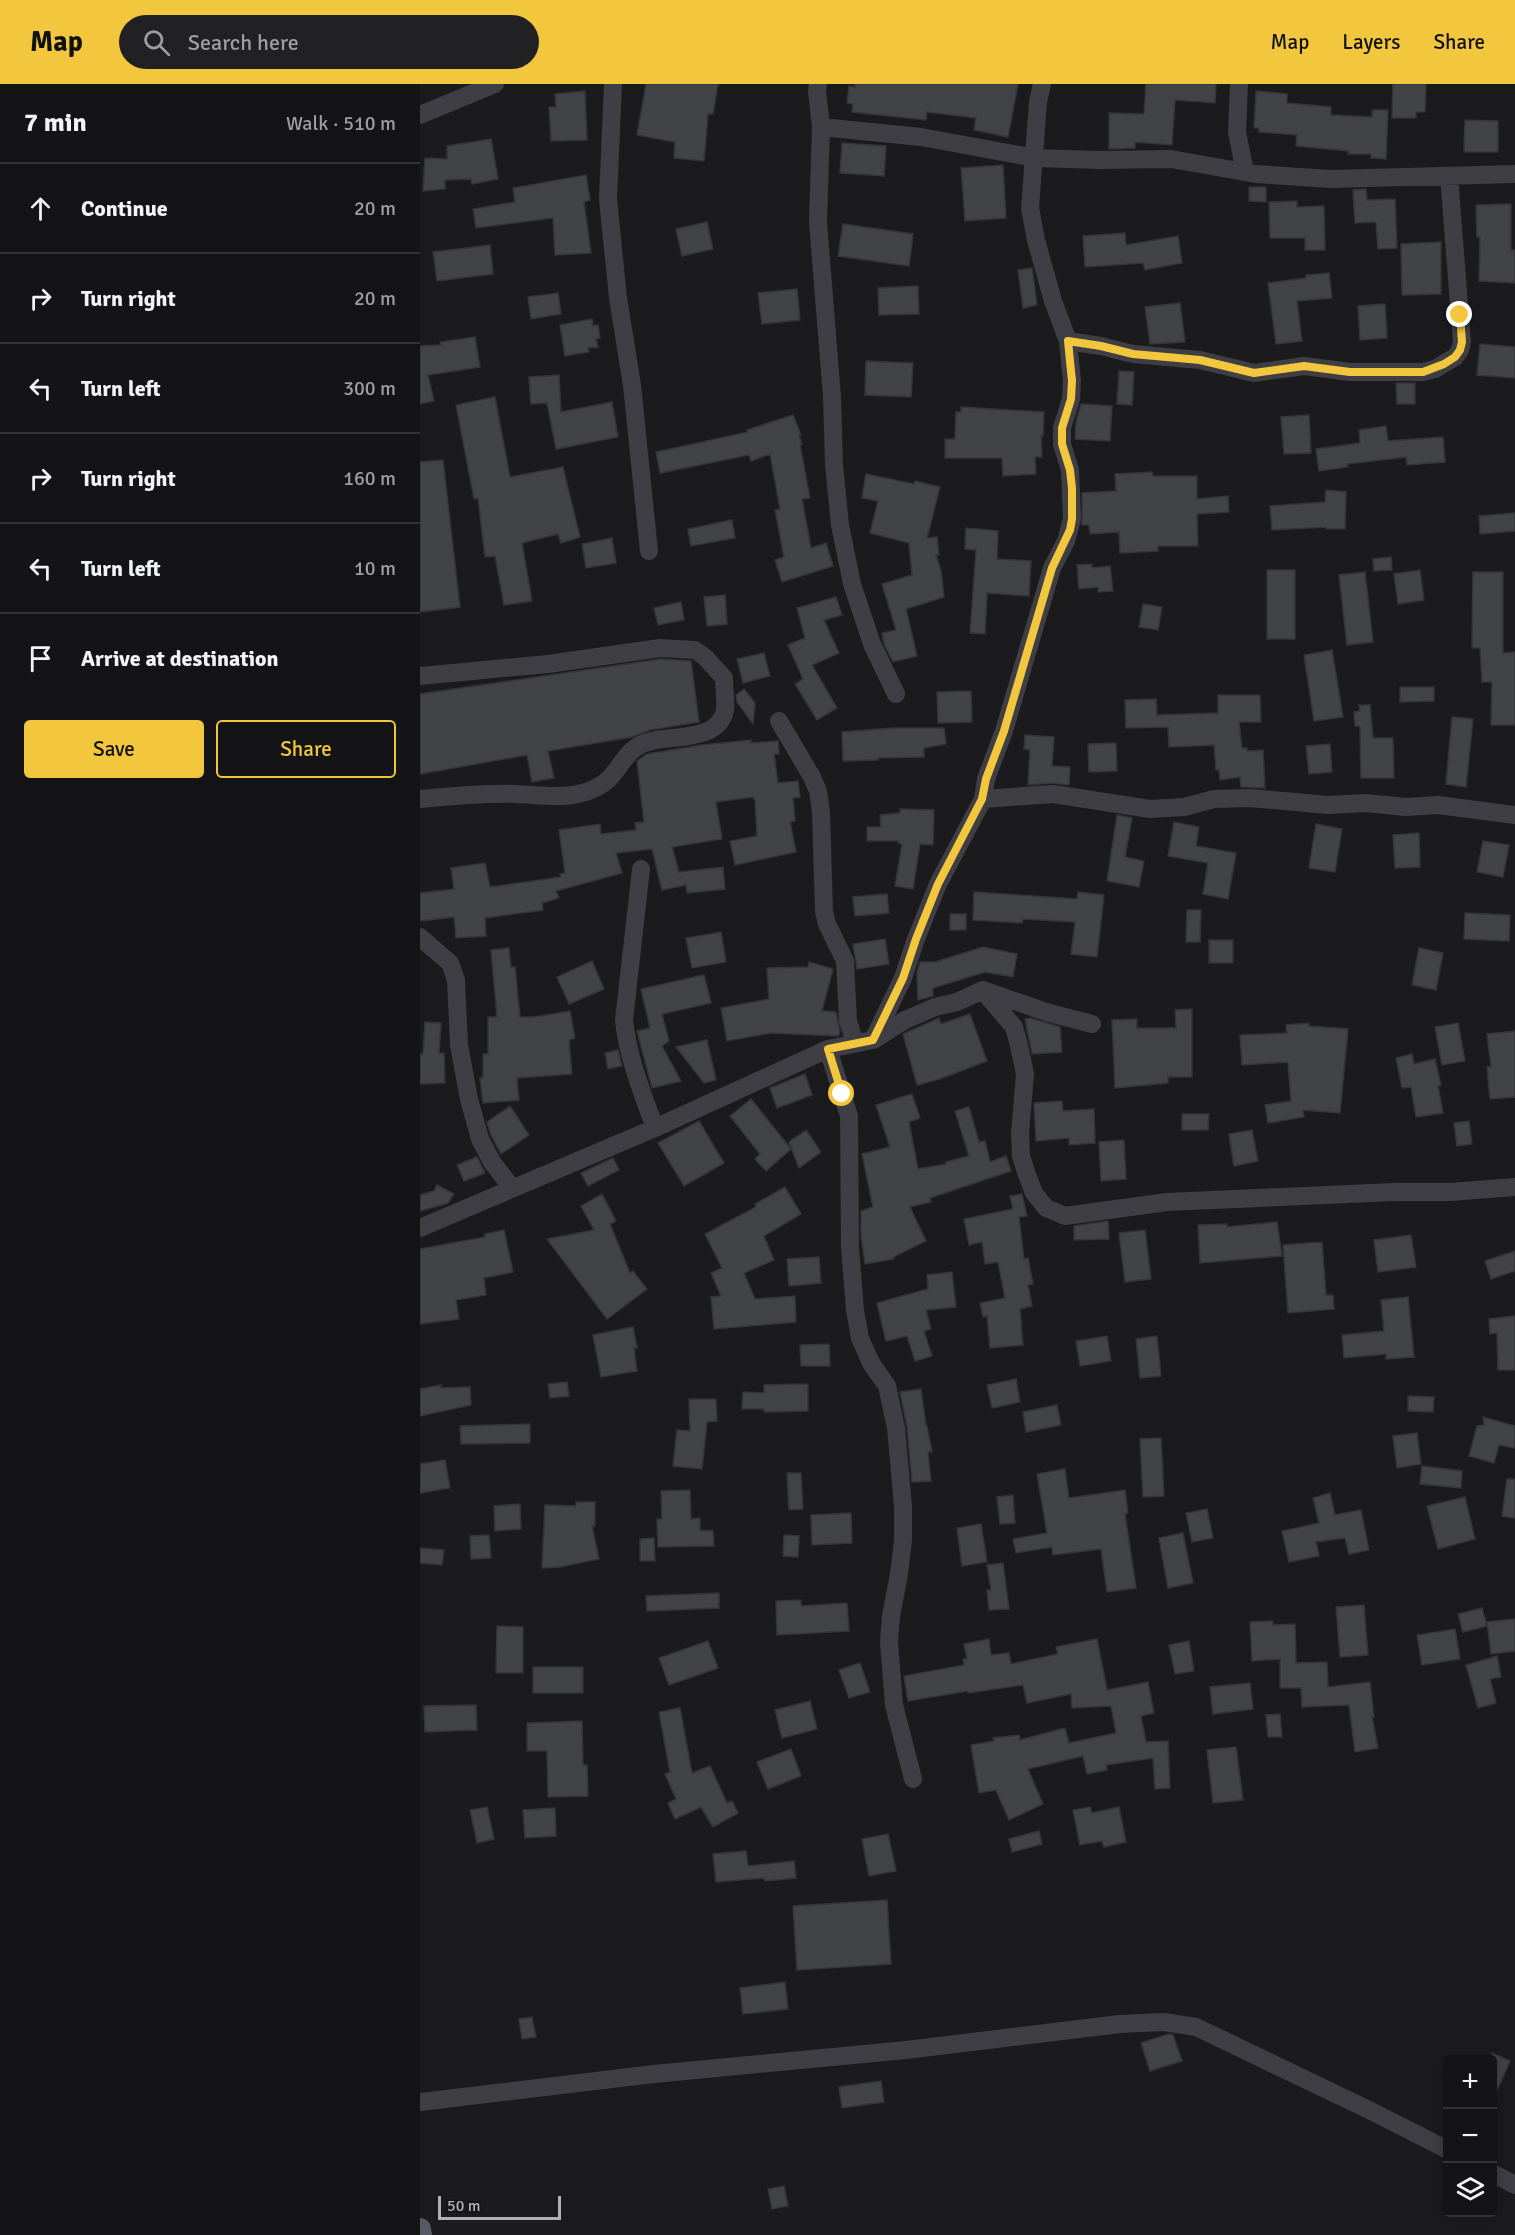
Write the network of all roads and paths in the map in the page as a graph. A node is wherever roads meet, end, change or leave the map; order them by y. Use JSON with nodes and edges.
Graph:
{"nodes":[{"id":1,"x":495,"y":84,"type":"edge"},
{"id":2,"x":613,"y":84,"type":"edge"},
{"id":3,"x":818,"y":84,"type":"edge"},
{"id":4,"x":1042,"y":84,"type":"edge"},
{"id":5,"x":1239,"y":84,"type":"edge"},
{"id":6,"x":420,"y":115,"type":"edge"},
{"id":7,"x":821,"y":127,"type":"junction"},
{"id":8,"x":1035,"y":158,"type":"junction"},
{"id":9,"x":1245,"y":172,"type":"junction"},
{"id":10,"x":1515,"y":174,"type":"edge"},
{"id":11,"x":1449,"y":176,"type":"junction"},
{"id":12,"x":1068,"y":341,"type":"junction"},
{"id":13,"x":649,"y":551,"type":"dead end"},
{"id":14,"x":420,"y":676,"type":"edge"},
{"id":15,"x":896,"y":694,"type":"dead end"},
{"id":16,"x":779,"y":721,"type":"dead end"},
{"id":17,"x":420,"y":799,"type":"edge"},
{"id":18,"x":982,"y":799,"type":"junction"},
{"id":19,"x":1515,"y":814,"type":"edge"},
{"id":20,"x":641,"y":869,"type":"dead end"},
{"id":21,"x":420,"y":937,"type":"edge"},
{"id":22,"x":983,"y":990,"type":"junction"},
{"id":23,"x":1092,"y":1024,"type":"dead end"},
{"id":24,"x":873,"y":1040,"type":"junction"},
{"id":25,"x":855,"y":1043,"type":"junction"},
{"id":26,"x":828,"y":1049,"type":"junction"},
{"id":27,"x":655,"y":1128,"type":"junction"},
{"id":28,"x":1515,"y":1187,"type":"edge"},
{"id":29,"x":512,"y":1188,"type":"junction"},
{"id":30,"x":420,"y":1228,"type":"edge"},
{"id":31,"x":913,"y":1779,"type":"dead end"},
{"id":32,"x":420,"y":2102,"type":"edge"},
{"id":33,"x":1443,"y":2148,"type":"edge"},
{"id":34,"x":1497,"y":2176,"type":"edge"},
{"id":35,"x":1515,"y":2185,"type":"edge"},
{"id":36,"x":420,"y":2229,"type":"edge"},
{"id":37,"x":421,"y":2235,"type":"edge"}],
"edges":[{"from":1,"to":6,"type":"street"},
{"from":2,"to":13,"type":"street"},
{"from":3,"to":7,"type":"street"},
{"from":4,"to":8,"type":"street"},
{"from":5,"to":9,"type":"street"},
{"from":7,"to":8,"type":"street"},
{"from":7,"to":15,"type":"street"},
{"from":8,"to":9,"type":"street"},
{"from":8,"to":12,"type":"street"},
{"from":9,"to":11,"type":"street"},
{"from":10,"to":11,"type":"street"},
{"from":11,"to":12,"type":"street"},
{"from":12,"to":18,"type":"street"},
{"from":14,"to":17,"type":"street"},
{"from":16,"to":25,"type":"street"},
{"from":18,"to":19,"type":"street"},
{"from":18,"to":24,"type":"street"},
{"from":20,"to":27,"type":"street"},
{"from":21,"to":29,"type":"street"},
{"from":22,"to":23,"type":"street"},
{"from":22,"to":24,"type":"street"},
{"from":22,"to":28,"type":"street"},
{"from":24,"to":25,"type":"street"},
{"from":25,"to":26,"type":"street"},
{"from":26,"to":27,"type":"street"},
{"from":26,"to":31,"type":"street"},
{"from":27,"to":29,"type":"street"},
{"from":29,"to":30,"type":"street"},
{"from":32,"to":33,"type":"street"},
{"from":34,"to":35,"type":"street"},
{"from":36,"to":37,"type":"main road"}]}
